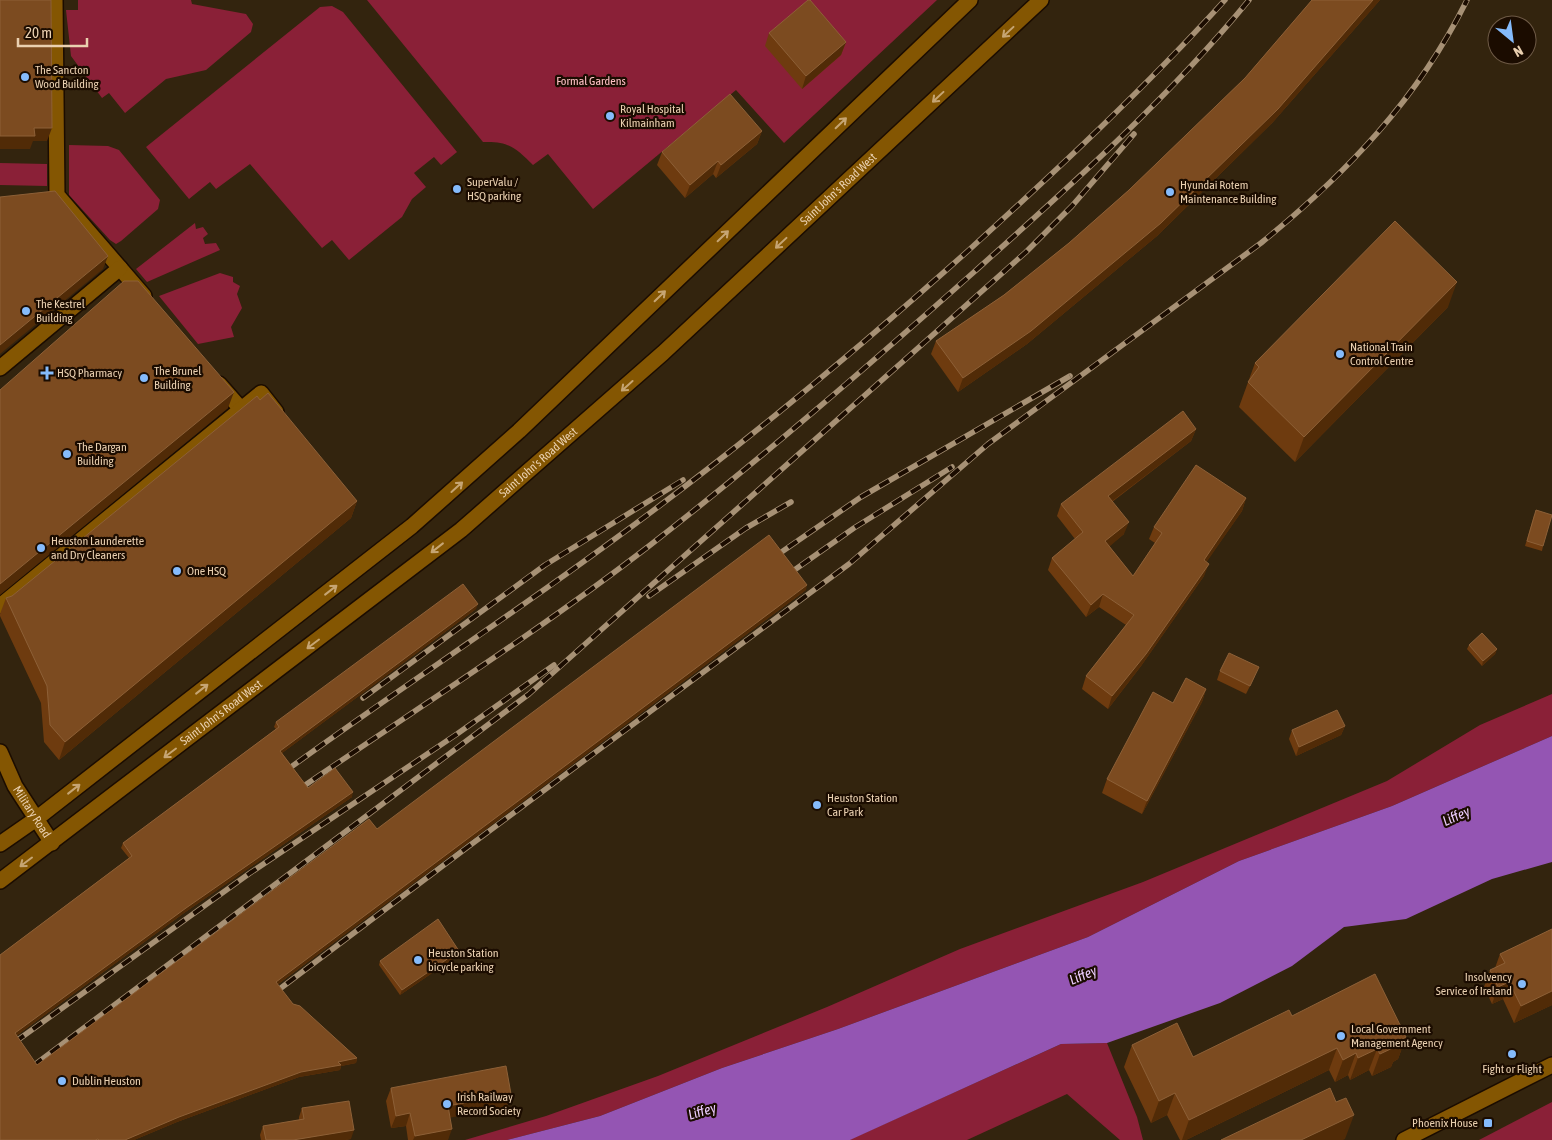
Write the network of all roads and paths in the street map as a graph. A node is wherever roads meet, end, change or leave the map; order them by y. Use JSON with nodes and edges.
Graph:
{"nodes":[{"id":1,"x":55,"y":0,"type":"edge"},
{"id":2,"x":970,"y":0,"type":"edge"},
{"id":3,"x":1041,"y":0,"type":"edge"},
{"id":4,"x":120,"y":268,"type":"junction"},
{"id":5,"x":152,"y":305,"type":"edge"},
{"id":6,"x":0,"y":368,"type":"edge"},
{"id":7,"x":209,"y":372,"type":"edge"},
{"id":8,"x":241,"y":409,"type":"junction"},
{"id":9,"x":286,"y":424,"type":"edge"},
{"id":10,"x":0,"y":606,"type":"edge"},
{"id":11,"x":0,"y":752,"type":"edge"},
{"id":12,"x":36,"y":819,"type":"junction"},
{"id":13,"x":52,"y":843,"type":"junction"},
{"id":14,"x":0,"y":844,"type":"edge"},
{"id":15,"x":0,"y":881,"type":"edge"},
{"id":16,"x":1552,"y":1065,"type":"edge"},
{"id":17,"x":1404,"y":1140,"type":"edge"}],
"edges":[{"from":1,"to":4,"type":"main road"},
{"from":12,"to":2,"type":"main road","one_way":true},
{"from":3,"to":13,"type":"main road","name":"Saint John's Road West","one_way":true},
{"from":4,"to":5,"type":"main road"},
{"from":4,"to":6,"type":"main road"},
{"from":7,"to":8,"type":"main road"},
{"from":8,"to":9,"type":"main road"},
{"from":8,"to":10,"type":"main road"},
{"from":11,"to":12,"type":"main road","name":"Military Road"},
{"from":12,"to":13,"type":"main road","name":"Military Road"},
{"from":12,"to":14,"type":"main road"},
{"from":13,"to":15,"type":"main road","name":"Saint John's Road West","one_way":true},
{"from":16,"to":17,"type":"main road"}]}
